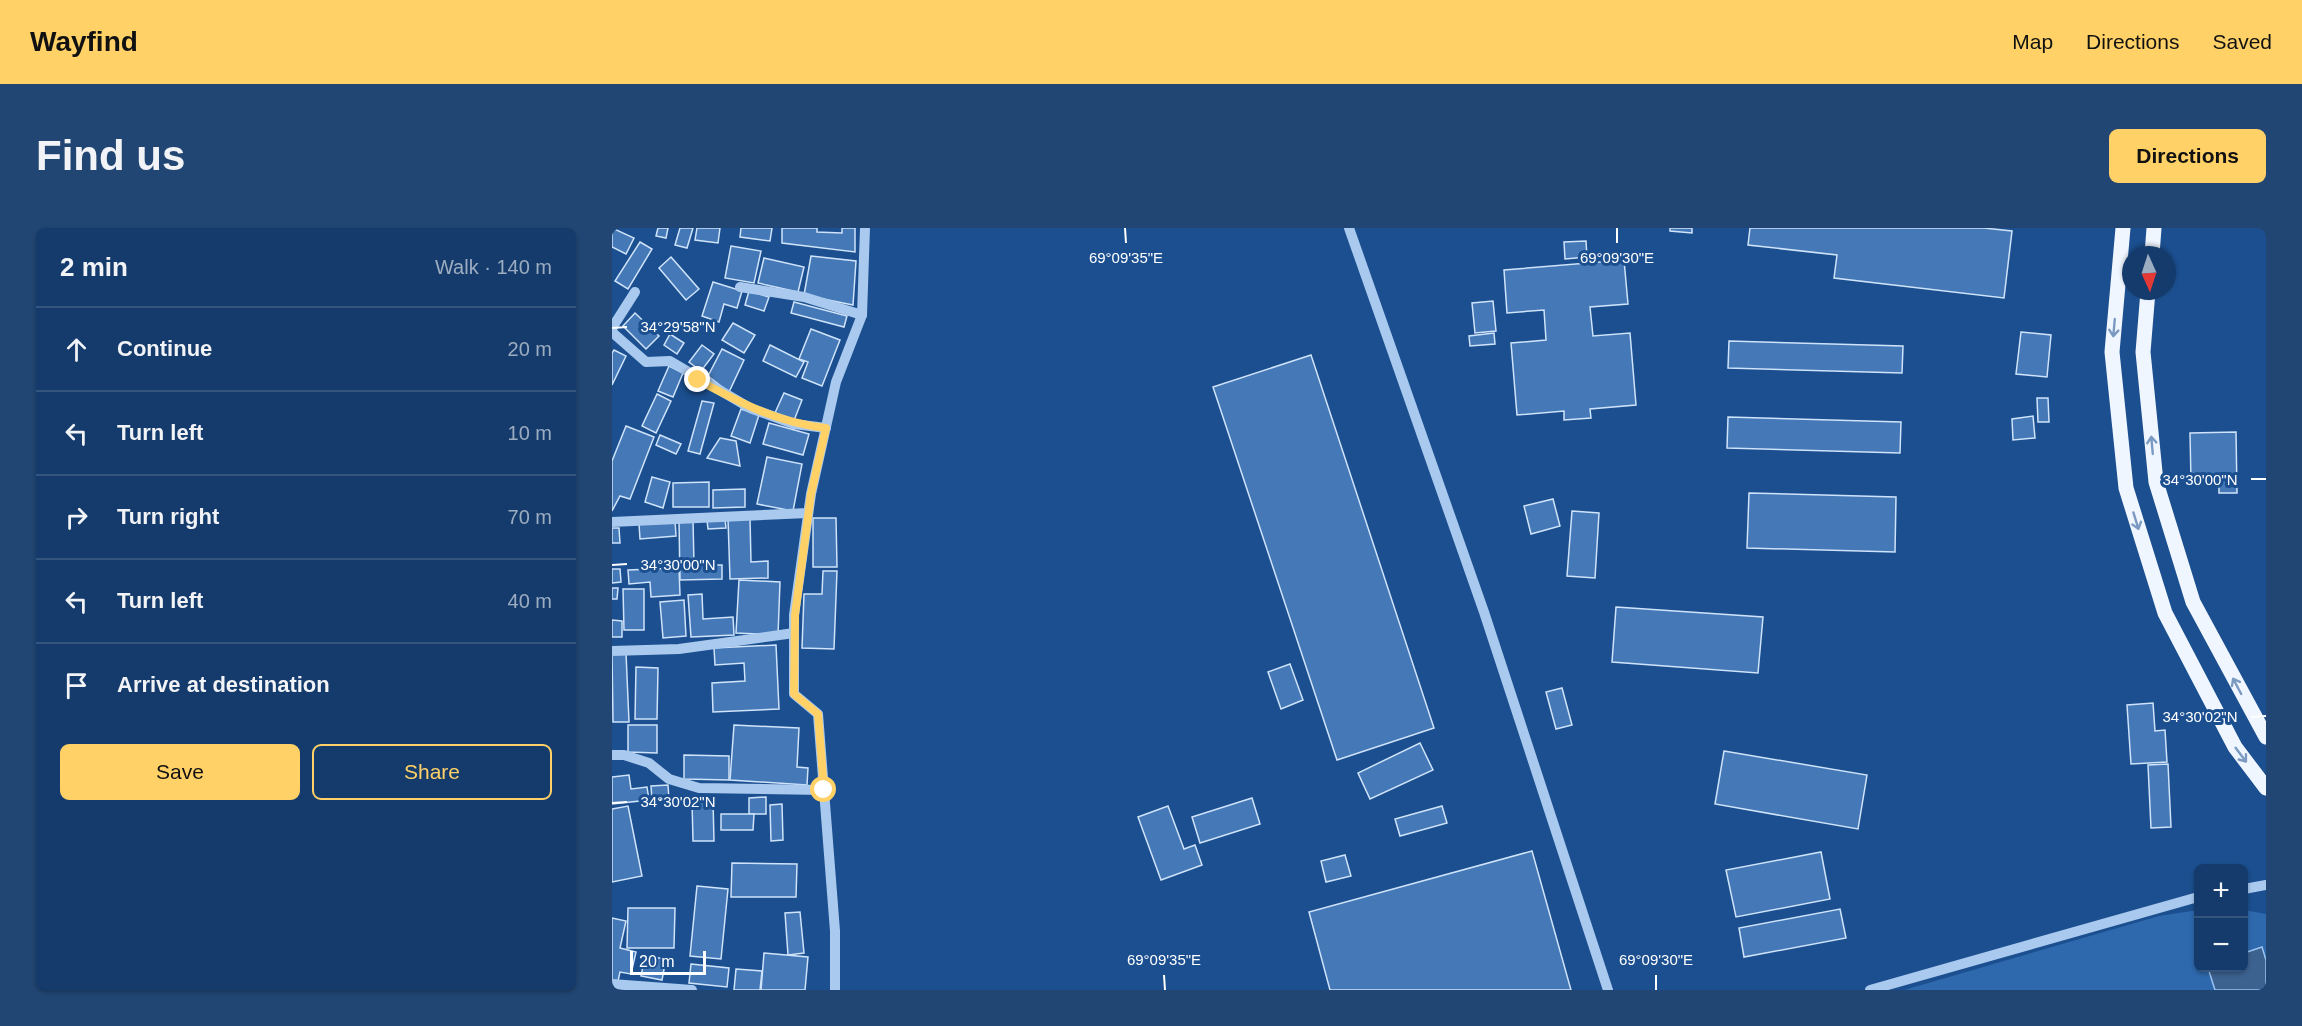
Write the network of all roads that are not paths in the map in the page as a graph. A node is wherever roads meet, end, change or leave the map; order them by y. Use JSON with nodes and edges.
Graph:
{"nodes":[{"id":1,"x":865,"y":228,"type":"edge"},
{"id":2,"x":1349,"y":228,"type":"edge"},
{"id":3,"x":2123,"y":228,"type":"edge"},
{"id":4,"x":2154,"y":228,"type":"edge"},
{"id":5,"x":2153,"y":246,"type":"edge"},
{"id":6,"x":740,"y":287,"type":"dead end"},
{"id":7,"x":635,"y":292,"type":"dead end"},
{"id":8,"x":2147,"y":300,"type":"edge"},
{"id":9,"x":862,"y":315,"type":"junction"},
{"id":10,"x":826,"y":428,"type":"junction"},
{"id":11,"x":808,"y":513,"type":"junction"},
{"id":12,"x":612,"y":522,"type":"edge"},
{"id":13,"x":794,"y":633,"type":"junction"},
{"id":14,"x":612,"y":651,"type":"edge"},
{"id":15,"x":2266,"y":737,"type":"edge"},
{"id":16,"x":612,"y":755,"type":"edge"},
{"id":17,"x":2266,"y":788,"type":"edge"},
{"id":18,"x":824,"y":790,"type":"junction"},
{"id":19,"x":2266,"y":885,"type":"edge"},
{"id":20,"x":2248,"y":888,"type":"edge"},
{"id":21,"x":2194,"y":898,"type":"edge"},
{"id":22,"x":612,"y":984,"type":"edge"},
{"id":23,"x":692,"y":990,"type":"edge"},
{"id":24,"x":835,"y":990,"type":"edge"},
{"id":25,"x":1608,"y":990,"type":"edge"},
{"id":26,"x":1870,"y":990,"type":"edge"}],
"edges":[{"from":1,"to":9,"type":"street"},
{"from":2,"to":25,"type":"street"},
{"from":3,"to":17,"type":"main road","one_way":true},
{"from":4,"to":5,"type":"main road"},
{"from":6,"to":9,"type":"street"},
{"from":7,"to":10,"type":"street"},
{"from":15,"to":8,"type":"main road","one_way":true},
{"from":9,"to":10,"type":"street"},
{"from":10,"to":11,"type":"street"},
{"from":11,"to":12,"type":"street"},
{"from":11,"to":13,"type":"street"},
{"from":13,"to":14,"type":"street"},
{"from":13,"to":18,"type":"street"},
{"from":16,"to":18,"type":"street"},
{"from":18,"to":24,"type":"street"},
{"from":19,"to":20,"type":"street"},
{"from":21,"to":26,"type":"street"},
{"from":22,"to":23,"type":"street"}]}
